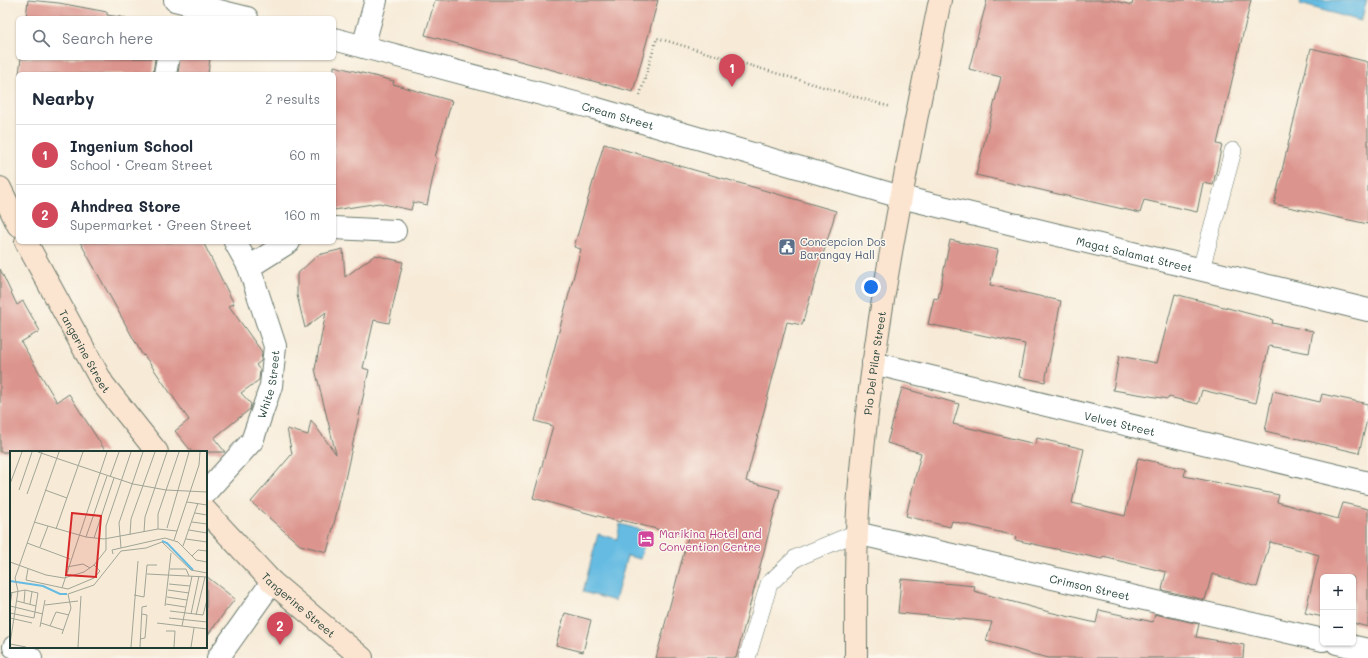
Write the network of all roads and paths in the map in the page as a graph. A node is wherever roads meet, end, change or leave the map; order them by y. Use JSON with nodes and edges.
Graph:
{"nodes":[{"id":1,"x":376,"y":0,"type":"edge"},
{"id":2,"x":940,"y":0,"type":"edge"},
{"id":3,"x":176,"y":6,"type":"edge"},
{"id":4,"x":235,"y":16,"type":"edge"},
{"id":5,"x":336,"y":40,"type":"edge"},
{"id":6,"x":364,"y":47,"type":"junction"},
{"id":7,"x":168,"y":60,"type":"edge"},
{"id":8,"x":165,"y":72,"type":"edge"},
{"id":9,"x":632,"y":94,"type":"dead end"},
{"id":10,"x":866,"y":100,"type":"dead end"},
{"id":11,"x":1233,"y":151,"type":"dead end"},
{"id":12,"x":0,"y":188,"type":"edge"},
{"id":13,"x":900,"y":197,"type":"junction"},
{"id":14,"x":16,"y":222,"type":"edge"},
{"id":15,"x":336,"y":228,"type":"edge"},
{"id":16,"x":395,"y":231,"type":"dead end"},
{"id":17,"x":27,"y":244,"type":"edge"},
{"id":18,"x":236,"y":244,"type":"edge"},
{"id":19,"x":286,"y":244,"type":"edge"},
{"id":20,"x":250,"y":267,"type":"junction"},
{"id":21,"x":1201,"y":269,"type":"junction"},
{"id":22,"x":1368,"y":310,"type":"edge"},
{"id":23,"x":873,"y":363,"type":"junction"},
{"id":24,"x":157,"y":451,"type":"edge"},
{"id":25,"x":1368,"y":483,"type":"edge"},
{"id":26,"x":207,"y":491,"type":"edge"},
{"id":27,"x":207,"y":512,"type":"edge"},
{"id":28,"x":856,"y":534,"type":"junction"},
{"id":29,"x":272,"y":582,"type":"junction"},
{"id":30,"x":0,"y":637,"type":"edge"},
{"id":31,"x":1320,"y":639,"type":"edge"},
{"id":32,"x":10,"y":644,"type":"edge"},
{"id":33,"x":1350,"y":646,"type":"edge"},
{"id":34,"x":16,"y":648,"type":"edge"},
{"id":35,"x":1368,"y":650,"type":"edge"},
{"id":36,"x":31,"y":658,"type":"edge"},
{"id":37,"x":218,"y":658,"type":"edge"},
{"id":38,"x":362,"y":658,"type":"edge"},
{"id":39,"x":747,"y":658,"type":"edge"},
{"id":40,"x":856,"y":658,"type":"edge"}],
"edges":[{"from":1,"to":6,"type":"street"},
{"from":2,"to":13,"type":"street","name":"Pio Del Pilar Street"},
{"from":3,"to":4,"type":"street"},
{"from":5,"to":6,"type":"street","name":"Cream Street"},
{"from":6,"to":13,"type":"street","name":"Cream Street"},
{"from":7,"to":8,"type":"street"},
{"from":9,"to":10,"type":"path"},
{"from":11,"to":21,"type":"lane"},
{"from":12,"to":14,"type":"street"},
{"from":13,"to":21,"type":"street","name":"Magat Salamat Street"},
{"from":13,"to":23,"type":"street","name":"Pio Del Pilar Street"},
{"from":15,"to":16,"type":"street"},
{"from":17,"to":24,"type":"street","name":"Tangerine Street"},
{"from":18,"to":20,"type":"street","name":"White Street"},
{"from":19,"to":20,"type":"street"},
{"from":20,"to":26,"type":"street","name":"White Street"},
{"from":21,"to":22,"type":"street","name":"Magat Salamat Street"},
{"from":23,"to":25,"type":"street","name":"Velvet Street"},
{"from":23,"to":28,"type":"street","name":"Pio Del Pilar Street"},
{"from":27,"to":29,"type":"street","name":"Tangerine Street"},
{"from":28,"to":31,"type":"street","name":"Crimson Street"},
{"from":28,"to":39,"type":"lane"},
{"from":28,"to":40,"type":"street","name":"Pio Del Pilar Street"},
{"from":29,"to":37,"type":"street"},
{"from":29,"to":38,"type":"street","name":"Tangerine Street"},
{"from":30,"to":32,"type":"street"},
{"from":33,"to":35,"type":"street"},
{"from":34,"to":36,"type":"street"}]}
